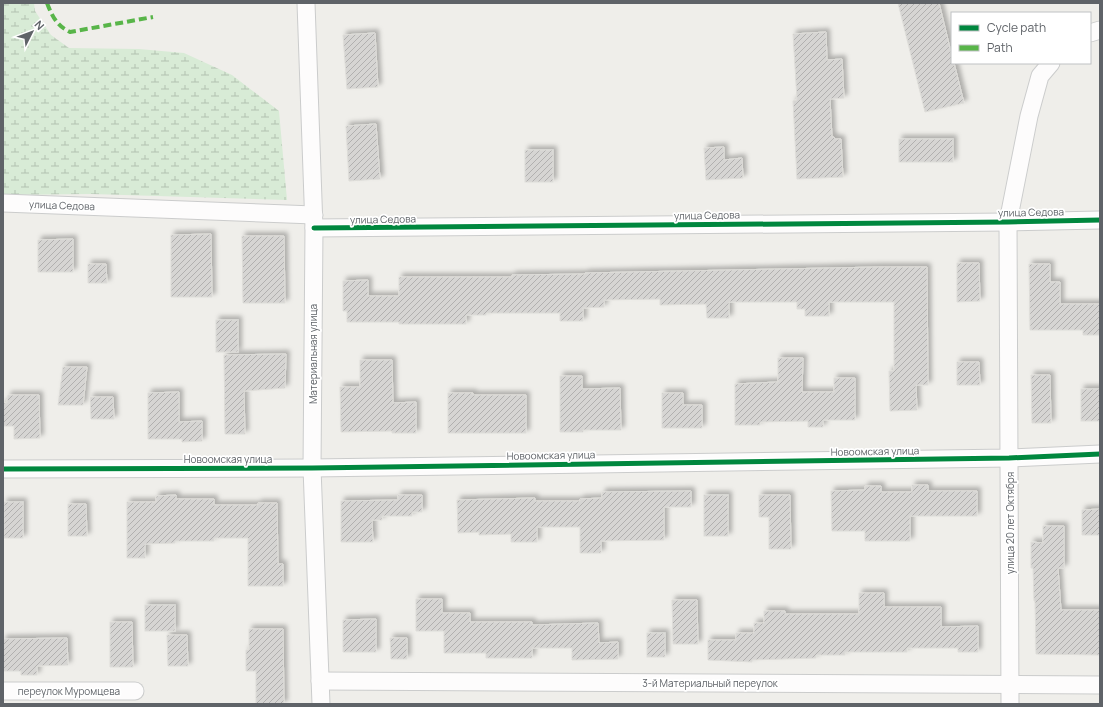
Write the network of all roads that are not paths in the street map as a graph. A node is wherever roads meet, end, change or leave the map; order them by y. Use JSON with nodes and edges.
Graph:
{"nodes":[{"id":1,"x":306,"y":3,"type":"edge"},
{"id":2,"x":1050,"y":64,"type":"edge"},
{"id":3,"x":3,"y":203,"type":"edge"},
{"id":4,"x":1100,"y":220,"type":"edge"},
{"id":5,"x":314,"y":221,"type":"junction"},
{"id":6,"x":1008,"y":222,"type":"junction"},
{"id":7,"x":1100,"y":454,"type":"edge"},
{"id":8,"x":1009,"y":458,"type":"junction"},
{"id":9,"x":312,"y":468,"type":"junction"},
{"id":10,"x":3,"y":470,"type":"edge"},
{"id":11,"x":320,"y":681,"type":"junction"},
{"id":12,"x":1010,"y":684,"type":"junction"},
{"id":13,"x":1100,"y":685,"type":"edge"},
{"id":14,"x":3,"y":691,"type":"edge"},
{"id":15,"x":135,"y":691,"type":"dead end"},
{"id":16,"x":321,"y":704,"type":"edge"},
{"id":17,"x":1010,"y":704,"type":"edge"}],
"edges":[{"from":1,"to":5,"type":"street","name":"Материальная улица"},
{"from":2,"to":6,"type":"street","name":"улица 20 лет Октября"},
{"from":3,"to":5,"type":"street","name":"улица Седова"},
{"from":4,"to":6,"type":"street","name":"улица Седова"},
{"from":5,"to":6,"type":"street","name":"улица Седова"},
{"from":5,"to":9,"type":"street","name":"Материальная улица"},
{"from":6,"to":8,"type":"street","name":"улица 20 лет Октября"},
{"from":7,"to":8,"type":"street","name":"Новоомская улица"},
{"from":8,"to":9,"type":"street","name":"Новоомская улица"},
{"from":8,"to":12,"type":"street","name":"улица 20 лет Октября"},
{"from":9,"to":10,"type":"street","name":"Новоомская улица"},
{"from":9,"to":11,"type":"street","name":"Материальная улица"},
{"from":11,"to":12,"type":"street","name":"3-й Материальный переулок"},
{"from":11,"to":16,"type":"street","name":"Материальная улица"},
{"from":12,"to":13,"type":"street","name":"3-й Материальный переулок"},
{"from":12,"to":17,"type":"street","name":"улица 20 лет Октября"},
{"from":14,"to":15,"type":"street","name":"переулок Муромцева"}]}
